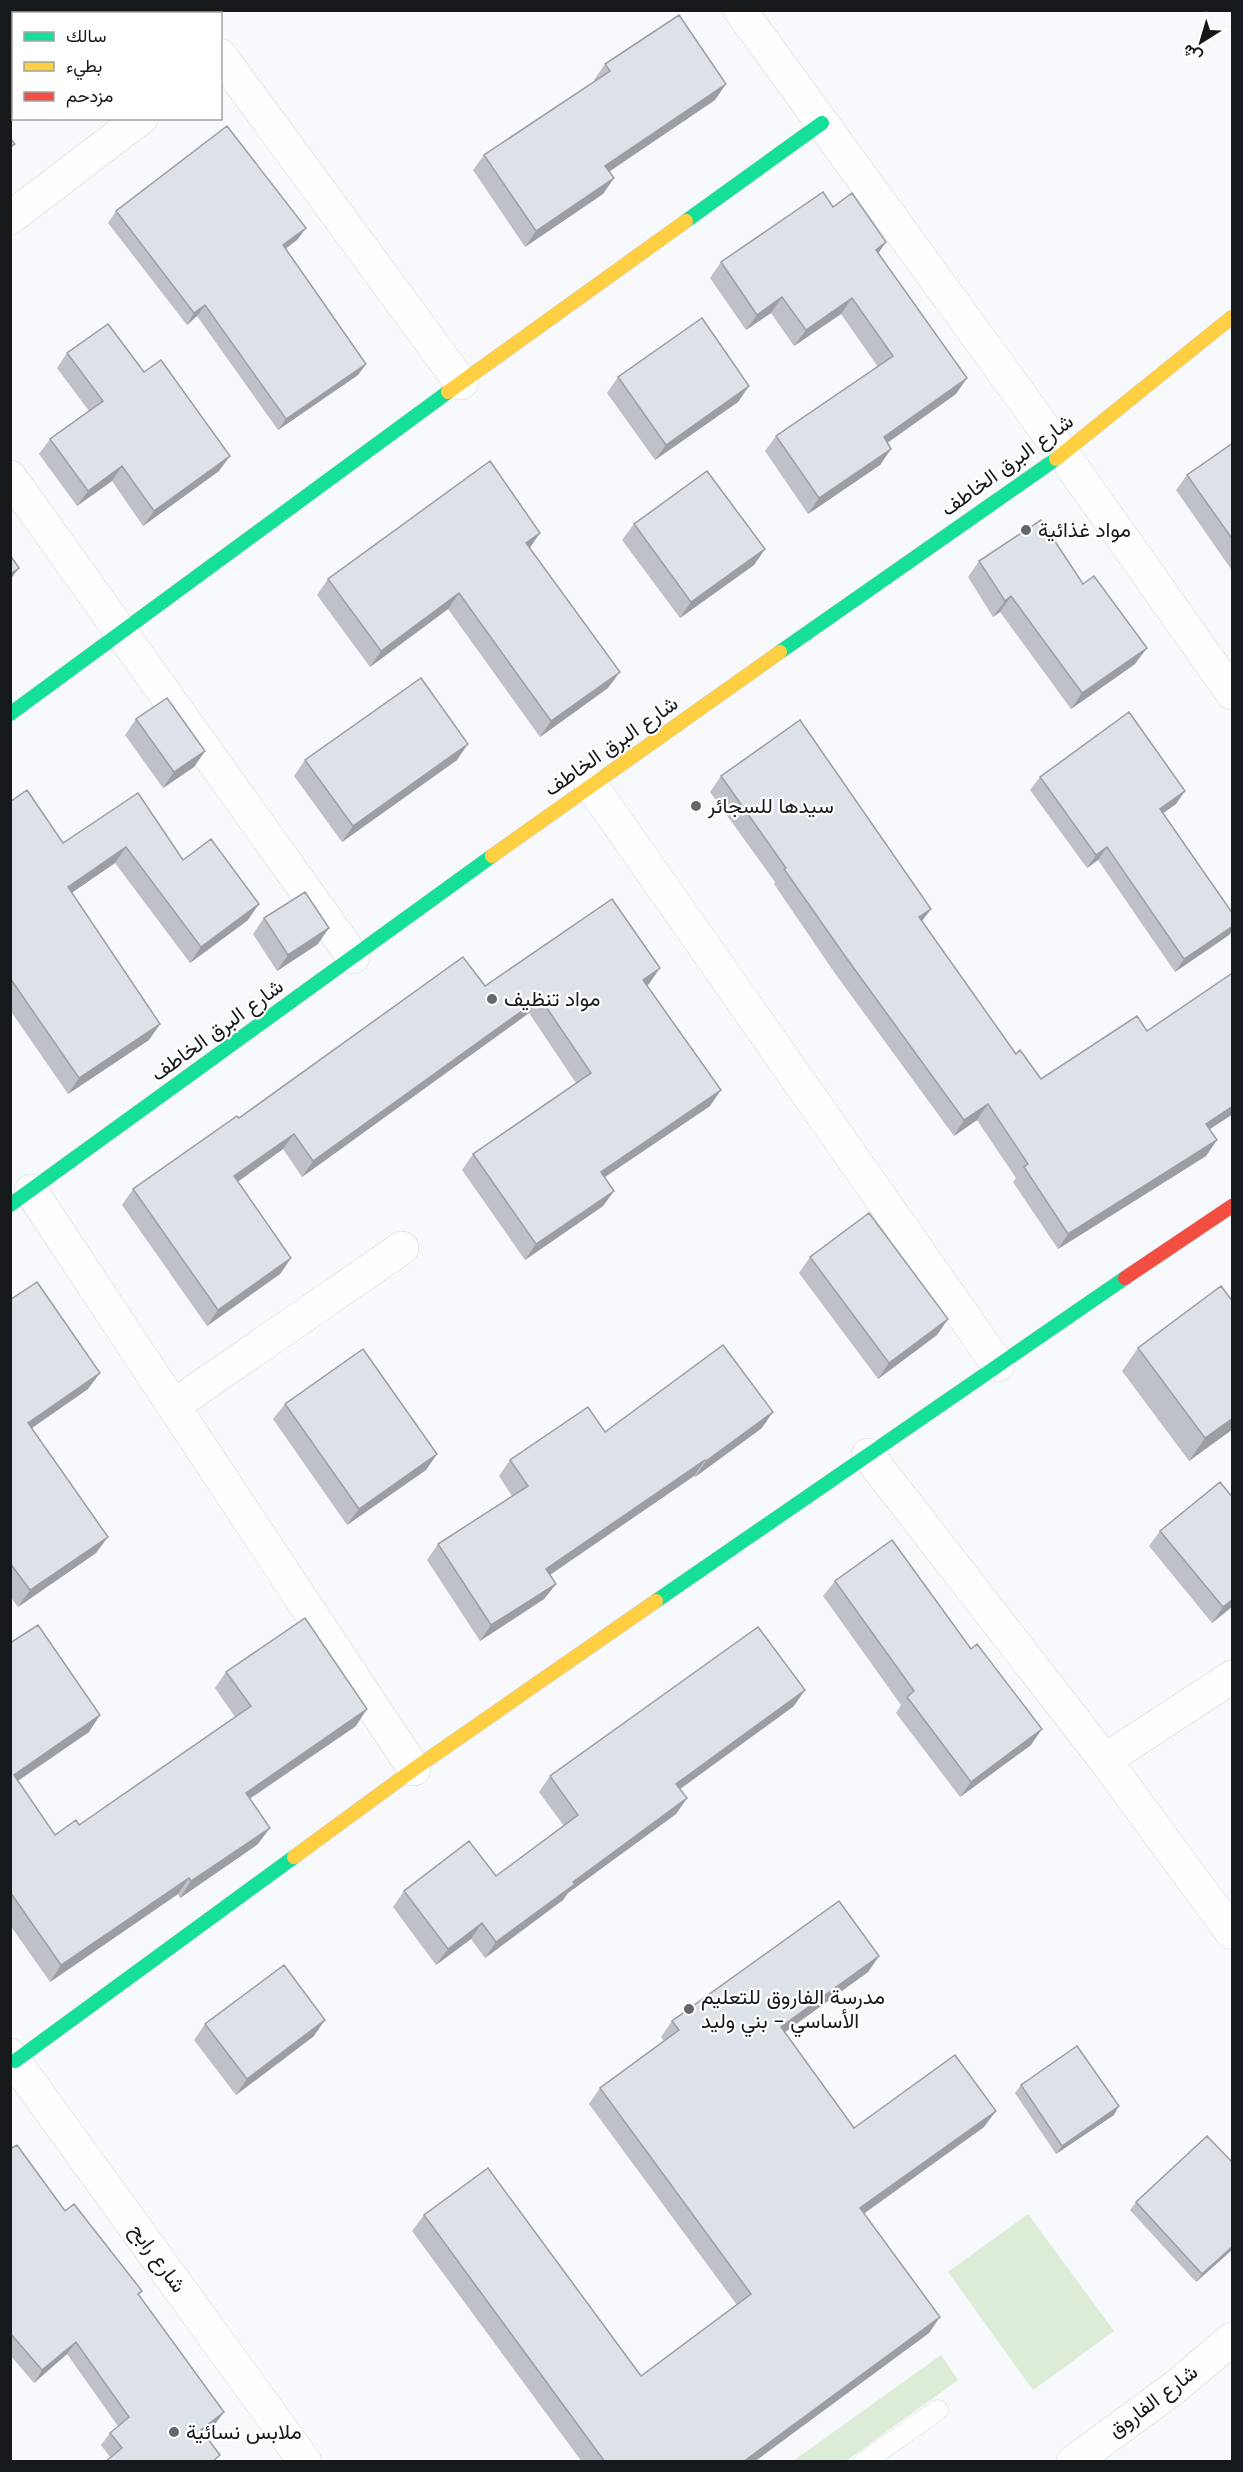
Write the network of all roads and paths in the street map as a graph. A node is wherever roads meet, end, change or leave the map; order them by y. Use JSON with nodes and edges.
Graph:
{"nodes":[{"id":1,"x":740,"y":10,"type":"edge"},
{"id":2,"x":222,"y":57,"type":"edge"},
{"id":3,"x":138,"y":120,"type":"edge"},
{"id":4,"x":822,"y":123,"type":"junction"},
{"id":5,"x":10,"y":218,"type":"edge"},
{"id":6,"x":1233,"y":317,"type":"edge"},
{"id":7,"x":461,"y":383,"type":"junction"},
{"id":8,"x":1063,"y":454,"type":"junction"},
{"id":9,"x":10,"y":477,"type":"edge"},
{"id":10,"x":123,"y":631,"type":"junction"},
{"id":11,"x":1233,"y":693,"type":"edge"},
{"id":12,"x":10,"y":714,"type":"edge"},
{"id":13,"x":591,"y":785,"type":"junction"},
{"id":14,"x":353,"y":957,"type":"junction"},
{"id":15,"x":21,"y":1198,"type":"edge"},
{"id":16,"x":1233,"y":1206,"type":"edge"},
{"id":17,"x":402,"y":1248,"type":"dead end"},
{"id":18,"x":998,"y":1365,"type":"junction"},
{"id":19,"x":173,"y":1406,"type":"junction"},
{"id":20,"x":868,"y":1455,"type":"junction"},
{"id":21,"x":1233,"y":1677,"type":"edge"},
{"id":22,"x":1105,"y":1760,"type":"junction"},
{"id":23,"x":414,"y":1770,"type":"junction"},
{"id":24,"x":1233,"y":1933,"type":"edge"},
{"id":25,"x":13,"y":2058,"type":"edge"},
{"id":26,"x":1233,"y":2339,"type":"edge"},
{"id":27,"x":938,"y":2410,"type":"dead end"},
{"id":28,"x":305,"y":2462,"type":"edge"},
{"id":29,"x":864,"y":2462,"type":"edge"},
{"id":30,"x":1073,"y":2462,"type":"edge"}],
"edges":[{"from":1,"to":4,"type":"street"},
{"from":2,"to":7,"type":"street"},
{"from":3,"to":5,"type":"street"},
{"from":4,"to":7,"type":"street"},
{"from":4,"to":8,"type":"street"},
{"from":6,"to":8,"type":"street","name":"شارع البرق الخاطف"},
{"from":7,"to":10,"type":"street"},
{"from":8,"to":11,"type":"street"},
{"from":8,"to":13,"type":"street","name":"شارع البرق الخاطف"},
{"from":9,"to":10,"type":"street"},
{"from":10,"to":12,"type":"street"},
{"from":10,"to":14,"type":"street"},
{"from":13,"to":14,"type":"street","name":"شارع البرق الخاطف"},
{"from":13,"to":18,"type":"street"},
{"from":14,"to":15,"type":"street","name":"شارع البرق الخاطف"},
{"from":15,"to":19,"type":"street"},
{"from":16,"to":18,"type":"street"},
{"from":17,"to":19,"type":"street"},
{"from":18,"to":20,"type":"street"},
{"from":19,"to":23,"type":"street"},
{"from":20,"to":22,"type":"street"},
{"from":20,"to":23,"type":"street"},
{"from":21,"to":22,"type":"street"},
{"from":22,"to":24,"type":"street"},
{"from":23,"to":25,"type":"street"},
{"from":25,"to":28,"type":"street","name":"شارع رابح"},
{"from":26,"to":30,"type":"street","name":"شارع الفاروق"},
{"from":27,"to":29,"type":"lane"}]}
